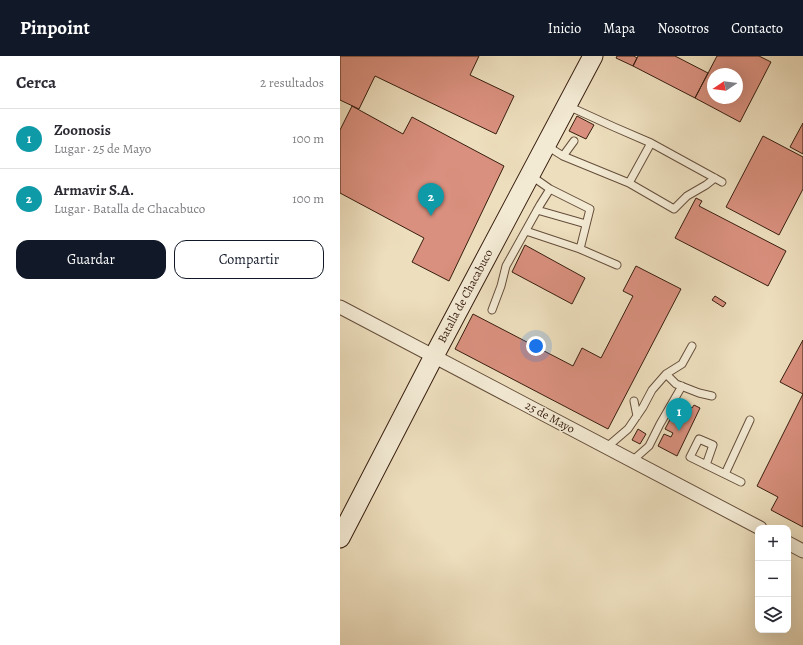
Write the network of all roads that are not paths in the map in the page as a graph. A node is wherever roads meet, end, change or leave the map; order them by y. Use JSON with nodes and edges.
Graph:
{"nodes":[{"id":1,"x":593,"y":56,"type":"edge"},
{"id":2,"x":566,"y":105,"type":"junction"},
{"id":3,"x":574,"y":141,"type":"dead end"},
{"id":4,"x":651,"y":143,"type":"junction"},
{"id":5,"x":545,"y":145,"type":"junction"},
{"id":6,"x":563,"y":156,"type":"junction"},
{"id":7,"x":530,"y":175,"type":"junction"},
{"id":8,"x":715,"y":178,"type":"junction"},
{"id":9,"x":722,"y":182,"type":"dead end"},
{"id":10,"x":629,"y":183,"type":"junction"},
{"id":11,"x":550,"y":189,"type":"junction"},
{"id":12,"x":537,"y":210,"type":"junction"},
{"id":13,"x":586,"y":224,"type":"junction"},
{"id":14,"x":526,"y":231,"type":"junction"},
{"id":15,"x":580,"y":249,"type":"junction"},
{"id":16,"x":617,"y":265,"type":"dead end"},
{"id":17,"x":340,"y":307,"type":"edge"},
{"id":18,"x":492,"y":310,"type":"dead end"},
{"id":19,"x":692,"y":346,"type":"dead end"},
{"id":20,"x":434,"y":356,"type":"junction"},
{"id":21,"x":666,"y":374,"type":"junction"},
{"id":22,"x":682,"y":386,"type":"junction"},
{"id":23,"x":712,"y":396,"type":"dead end"},
{"id":24,"x":634,"y":401,"type":"dead end"},
{"id":25,"x":637,"y":416,"type":"junction"},
{"id":26,"x":750,"y":420,"type":"dead end"},
{"id":27,"x":607,"y":447,"type":"junction"},
{"id":28,"x":632,"y":461,"type":"junction"},
{"id":29,"x":706,"y":465,"type":"dead end"},
{"id":30,"x":725,"y":474,"type":"junction"},
{"id":31,"x":741,"y":482,"type":"dead end"},
{"id":32,"x":755,"y":525,"type":"edge"},
{"id":33,"x":340,"y":538,"type":"edge"},
{"id":34,"x":791,"y":545,"type":"edge"},
{"id":35,"x":803,"y":551,"type":"edge"}],
"edges":[{"from":1,"to":2,"type":"street","name":"Batalla de Chacabuco"},
{"from":2,"to":4,"type":"lane"},
{"from":2,"to":5,"type":"street","name":"Batalla de Chacabuco"},
{"from":3,"to":6,"type":"lane"},
{"from":4,"to":8,"type":"lane"},
{"from":4,"to":10,"type":"lane"},
{"from":5,"to":6,"type":"lane"},
{"from":5,"to":7,"type":"street","name":"Batalla de Chacabuco"},
{"from":6,"to":10,"type":"lane"},
{"from":7,"to":11,"type":"lane"},
{"from":7,"to":20,"type":"street","name":"Batalla de Chacabuco"},
{"from":8,"to":9,"type":"lane"},
{"from":8,"to":10,"type":"lane"},
{"from":11,"to":12,"type":"lane"},
{"from":11,"to":13,"type":"lane"},
{"from":12,"to":13,"type":"lane"},
{"from":12,"to":14,"type":"lane"},
{"from":13,"to":15,"type":"lane"},
{"from":14,"to":15,"type":"lane"},
{"from":14,"to":18,"type":"lane"},
{"from":15,"to":16,"type":"lane"},
{"from":17,"to":20,"type":"street","name":"25 de Mayo"},
{"from":19,"to":21,"type":"lane"},
{"from":20,"to":27,"type":"street","name":"25 de Mayo"},
{"from":20,"to":33,"type":"street","name":"Batalla de Chacabuco"},
{"from":21,"to":22,"type":"lane"},
{"from":21,"to":25,"type":"lane"},
{"from":22,"to":23,"type":"lane"},
{"from":22,"to":28,"type":"lane"},
{"from":24,"to":25,"type":"lane"},
{"from":25,"to":27,"type":"lane"},
{"from":26,"to":30,"type":"lane"},
{"from":27,"to":28,"type":"street","name":"25 de Mayo"},
{"from":28,"to":32,"type":"street","name":"25 de Mayo"},
{"from":29,"to":30,"type":"lane"},
{"from":30,"to":31,"type":"lane"},
{"from":34,"to":35,"type":"street"}]}
